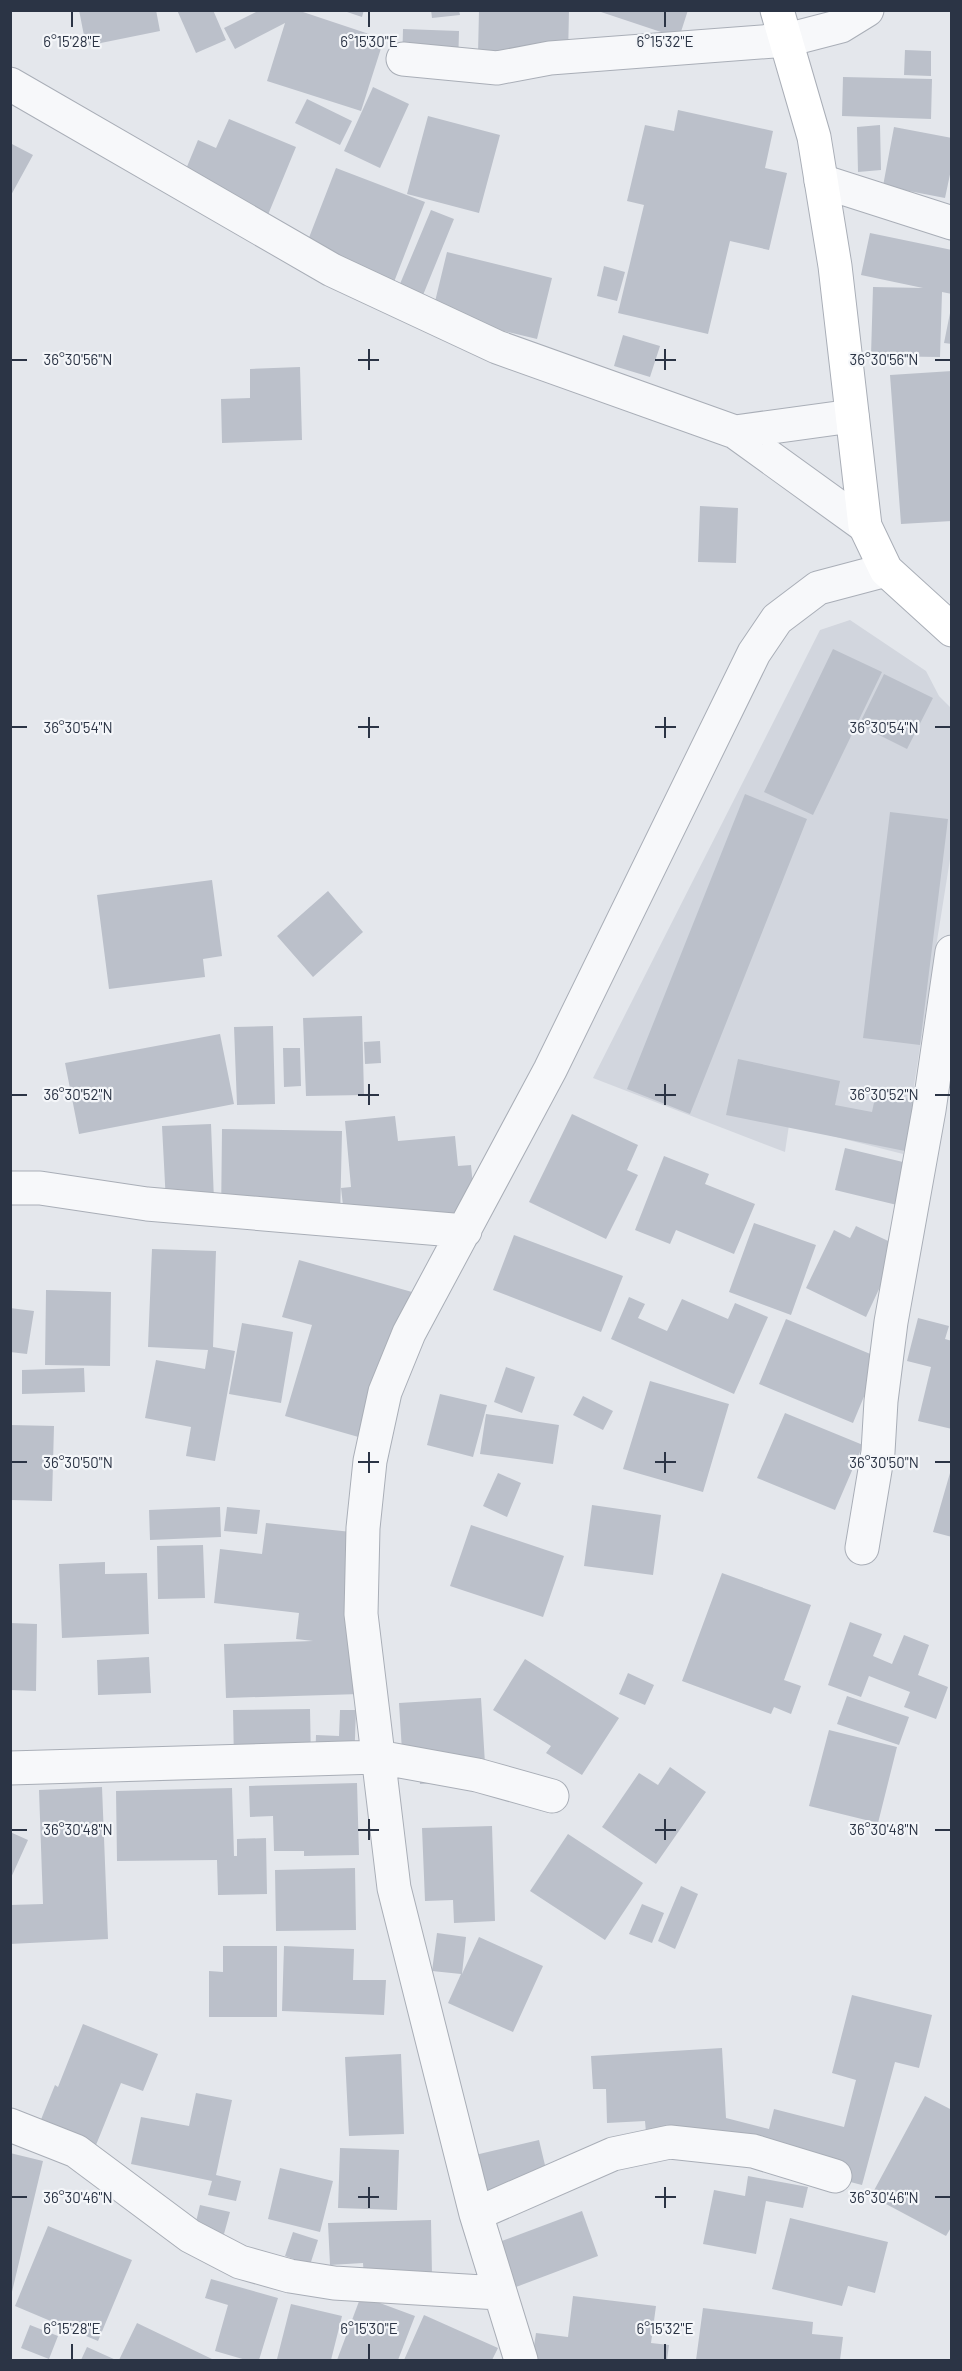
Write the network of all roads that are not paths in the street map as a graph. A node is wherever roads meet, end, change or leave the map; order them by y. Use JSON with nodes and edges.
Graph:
{"nodes":[{"id":1,"x":867,"y":10,"type":"edge"},
{"id":2,"x":782,"y":25,"type":"edge"},
{"id":3,"x":403,"y":59,"type":"dead end"},
{"id":4,"x":10,"y":84,"type":"edge"},
{"id":5,"x":821,"y":181,"type":"junction"},
{"id":6,"x":951,"y":223,"type":"edge"},
{"id":7,"x":852,"y":416,"type":"junction"},
{"id":8,"x":735,"y":432,"type":"junction"},
{"id":9,"x":865,"y":526,"type":"junction"},
{"id":10,"x":886,"y":570,"type":"junction"},
{"id":11,"x":947,"y":615,"type":"edge"},
{"id":12,"x":951,"y":952,"type":"edge"},
{"id":13,"x":10,"y":1188,"type":"edge"},
{"id":14,"x":465,"y":1231,"type":"junction"},
{"id":15,"x":861,"y":1548,"type":"dead end"},
{"id":16,"x":378,"y":1757,"type":"junction"},
{"id":17,"x":10,"y":1768,"type":"edge"},
{"id":18,"x":552,"y":1796,"type":"dead end"},
{"id":19,"x":10,"y":2125,"type":"edge"},
{"id":20,"x":835,"y":2176,"type":"dead end"},
{"id":21,"x":476,"y":2214,"type":"junction"},
{"id":22,"x":500,"y":2292,"type":"junction"},
{"id":23,"x":521,"y":2361,"type":"edge"}],
"edges":[{"from":1,"to":2,"type":"street"},
{"from":2,"to":3,"type":"street"},
{"from":2,"to":5,"type":"street"},
{"from":4,"to":8,"type":"street"},
{"from":5,"to":6,"type":"street"},
{"from":5,"to":7,"type":"street"},
{"from":7,"to":8,"type":"street"},
{"from":7,"to":9,"type":"street"},
{"from":8,"to":9,"type":"street"},
{"from":9,"to":10,"type":"street"},
{"from":10,"to":11,"type":"street"},
{"from":10,"to":14,"type":"street"},
{"from":12,"to":15,"type":"street"},
{"from":13,"to":14,"type":"street"},
{"from":14,"to":16,"type":"street"},
{"from":16,"to":17,"type":"street"},
{"from":16,"to":18,"type":"street"},
{"from":16,"to":21,"type":"street"},
{"from":19,"to":22,"type":"street"},
{"from":20,"to":21,"type":"street"},
{"from":21,"to":22,"type":"street"},
{"from":22,"to":23,"type":"street"}]}
